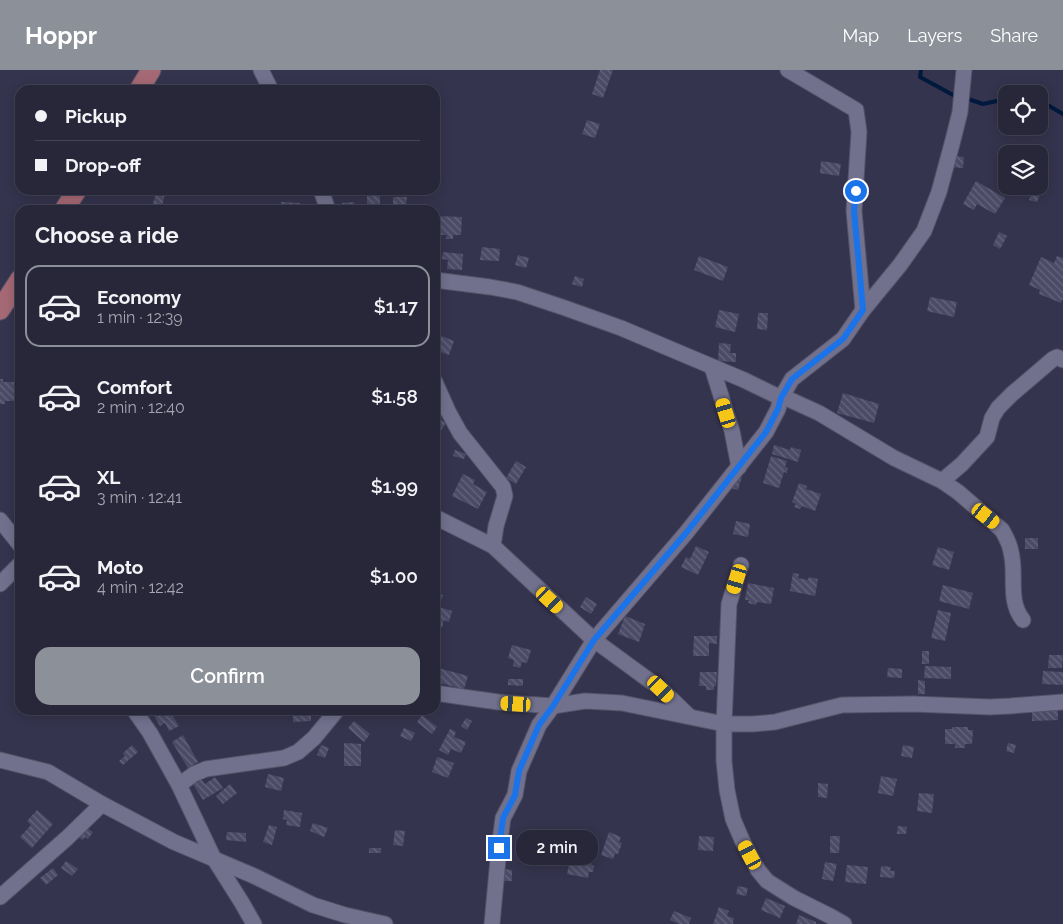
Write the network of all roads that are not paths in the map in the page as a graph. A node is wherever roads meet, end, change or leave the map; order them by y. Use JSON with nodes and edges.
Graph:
{"nodes":[{"id":1,"x":151,"y":70,"type":"edge"},
{"id":2,"x":261,"y":70,"type":"edge"},
{"id":3,"x":788,"y":70,"type":"edge"},
{"id":4,"x":964,"y":70,"type":"edge"},
{"id":5,"x":142,"y":85,"type":"edge"},
{"id":6,"x":268,"y":85,"type":"edge"},
{"id":7,"x":440,"y":281,"type":"edge"},
{"id":8,"x":15,"y":287,"type":"edge"},
{"id":9,"x":0,"y":310,"type":"edge"},
{"id":10,"x":863,"y":310,"type":"junction"},
{"id":11,"x":1063,"y":360,"type":"edge"},
{"id":12,"x":712,"y":367,"type":"junction"},
{"id":13,"x":440,"y":393,"type":"edge"},
{"id":14,"x":781,"y":398,"type":"junction"},
{"id":15,"x":739,"y":467,"type":"junction"},
{"id":16,"x":942,"y":481,"type":"junction"},
{"id":17,"x":0,"y":520,"type":"edge"},
{"id":18,"x":440,"y":520,"type":"edge"},
{"id":19,"x":15,"y":539,"type":"edge"},
{"id":20,"x":493,"y":546,"type":"junction"},
{"id":21,"x":741,"y":565,"type":"dead end"},
{"id":22,"x":15,"y":569,"type":"edge"},
{"id":23,"x":0,"y":584,"type":"edge"},
{"id":24,"x":1023,"y":620,"type":"dead end"},
{"id":25,"x":594,"y":640,"type":"junction"},
{"id":26,"x":440,"y":694,"type":"edge"},
{"id":27,"x":1063,"y":702,"type":"edge"},
{"id":28,"x":553,"y":706,"type":"junction"},
{"id":29,"x":137,"y":715,"type":"edge"},
{"id":30,"x":333,"y":715,"type":"edge"},
{"id":31,"x":689,"y":716,"type":"junction"},
{"id":32,"x":724,"y":724,"type":"junction"},
{"id":33,"x":0,"y":760,"type":"edge"},
{"id":34,"x":179,"y":785,"type":"junction"},
{"id":35,"x":102,"y":804,"type":"junction"},
{"id":36,"x":213,"y":857,"type":"junction"},
{"id":37,"x":0,"y":897,"type":"edge"},
{"id":38,"x":254,"y":924,"type":"edge"},
{"id":39,"x":385,"y":924,"type":"edge"},
{"id":40,"x":492,"y":924,"type":"edge"},
{"id":41,"x":844,"y":924,"type":"edge"}],
"edges":[{"from":1,"to":5,"type":"main road"},
{"from":2,"to":6,"type":"street"},
{"from":3,"to":10,"type":"street"},
{"from":4,"to":10,"type":"street"},
{"from":7,"to":12,"type":"street"},
{"from":8,"to":9,"type":"main road"},
{"from":10,"to":14,"type":"street"},
{"from":11,"to":16,"type":"street"},
{"from":12,"to":14,"type":"street"},
{"from":12,"to":15,"type":"street"},
{"from":13,"to":20,"type":"street"},
{"from":14,"to":15,"type":"street"},
{"from":14,"to":16,"type":"street"},
{"from":15,"to":25,"type":"street"},
{"from":16,"to":24,"type":"street"},
{"from":17,"to":19,"type":"street"},
{"from":18,"to":20,"type":"street"},
{"from":20,"to":25,"type":"street"},
{"from":21,"to":32,"type":"street"},
{"from":22,"to":23,"type":"street"},
{"from":25,"to":28,"type":"street"},
{"from":25,"to":31,"type":"street"},
{"from":26,"to":28,"type":"street"},
{"from":27,"to":32,"type":"street"},
{"from":28,"to":31,"type":"street"},
{"from":28,"to":40,"type":"street"},
{"from":29,"to":34,"type":"street"},
{"from":30,"to":34,"type":"street"},
{"from":31,"to":32,"type":"street"},
{"from":32,"to":41,"type":"street"},
{"from":33,"to":35,"type":"street"},
{"from":34,"to":36,"type":"street"},
{"from":35,"to":36,"type":"street"},
{"from":35,"to":37,"type":"street"},
{"from":36,"to":38,"type":"street"},
{"from":36,"to":39,"type":"street"}]}
